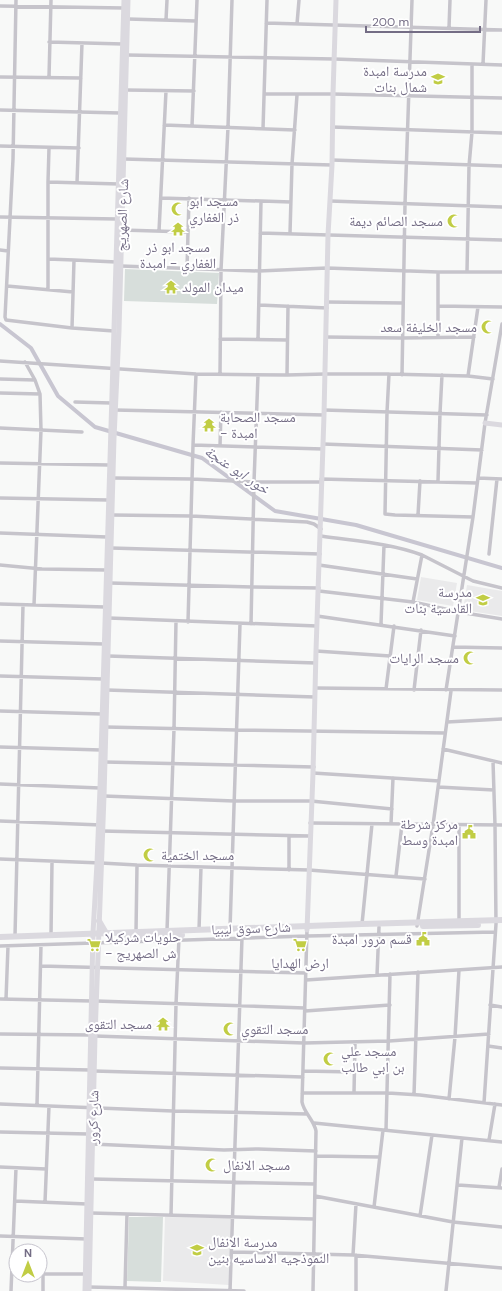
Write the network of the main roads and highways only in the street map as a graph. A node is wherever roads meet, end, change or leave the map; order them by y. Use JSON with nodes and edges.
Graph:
{"nodes":[{"id":1,"x":124,"y":0,"type":"edge"},
{"id":2,"x":128,"y":0,"type":"edge"},
{"id":3,"x":336,"y":0,"type":"edge"},
{"id":4,"x":115,"y":369,"type":"junction"},
{"id":5,"x":485,"y":424,"type":"road end"},
{"id":6,"x":502,"y":424,"type":"edge"},
{"id":7,"x":112,"y":429,"type":"junction"},
{"id":8,"x":112,"y":437,"type":"junction"},
{"id":9,"x":101,"y":827,"type":"junction"},
{"id":10,"x":99,"y":863,"type":"junction"},
{"id":11,"x":99,"y":921,"type":"junction"},
{"id":12,"x":499,"y":922,"type":"edge"},
{"id":13,"x":417,"y":924,"type":"junction"},
{"id":14,"x":307,"y":931,"type":"junction"},
{"id":15,"x":106,"y":933,"type":"junction"},
{"id":16,"x":0,"y":937,"type":"edge"},
{"id":17,"x":96,"y":938,"type":"junction"},
{"id":18,"x":0,"y":941,"type":"edge"},
{"id":19,"x":91,"y":1108,"type":"junction"},
{"id":20,"x":88,"y":1239,"type":"junction"},
{"id":21,"x":87,"y":1274,"type":"junction"},
{"id":22,"x":89,"y":1289,"type":"edge"},
{"id":23,"x":85,"y":1291,"type":"edge"}],
"edges":[{"from":1,"to":4,"type":"main road","name":"شارع الصهريج"},
{"from":2,"to":4,"type":"main road","name":"شارع الصهريج"},
{"from":3,"to":14,"type":"main road"},
{"from":4,"to":7,"type":"main road","name":"شارع الصهريج"},
{"from":4,"to":7,"type":"main road","name":"شارع الصهريج"},
{"from":5,"to":6,"type":"main road"},
{"from":7,"to":8,"type":"main road"},
{"from":8,"to":9,"type":"main road"},
{"from":8,"to":9,"type":"main road"},
{"from":9,"to":10,"type":"main road"},
{"from":10,"to":11,"type":"main road"},
{"from":10,"to":17,"type":"main road"},
{"from":11,"to":15,"type":"main road"},
{"from":11,"to":17,"type":"main road"},
{"from":12,"to":13,"type":"main road","name":"شارع سوق ليبيا"},
{"from":12,"to":13,"type":"main road","name":"شارع سوق ليبيا"},
{"from":13,"to":14,"type":"main road","name":"شارع سوق ليبيا"},
{"from":13,"to":14,"type":"main road","name":"شارع سوق ليبيا"},
{"from":14,"to":15,"type":"main road","name":"شارع سوق ليبيا"},
{"from":14,"to":17,"type":"main road","name":"شارع سوق ليبيا"},
{"from":15,"to":17,"type":"main road","name":"شارع سوق ليبيا"},
{"from":16,"to":17,"type":"main road","name":"شارع سوق ليبيا"},
{"from":17,"to":18,"type":"main road","name":"شارع سوق ليبيا"},
{"from":17,"to":19,"type":"main road","name":"شارع كرور"},
{"from":19,"to":20,"type":"main road","name":"شارع كرور"},
{"from":19,"to":20,"type":"main road","name":"شارع كرور"},
{"from":20,"to":21,"type":"main road","name":"شارع كرور"},
{"from":21,"to":22,"type":"main road","name":"شارع كرور"},
{"from":21,"to":23,"type":"main road","name":"شارع كرور"}]}
